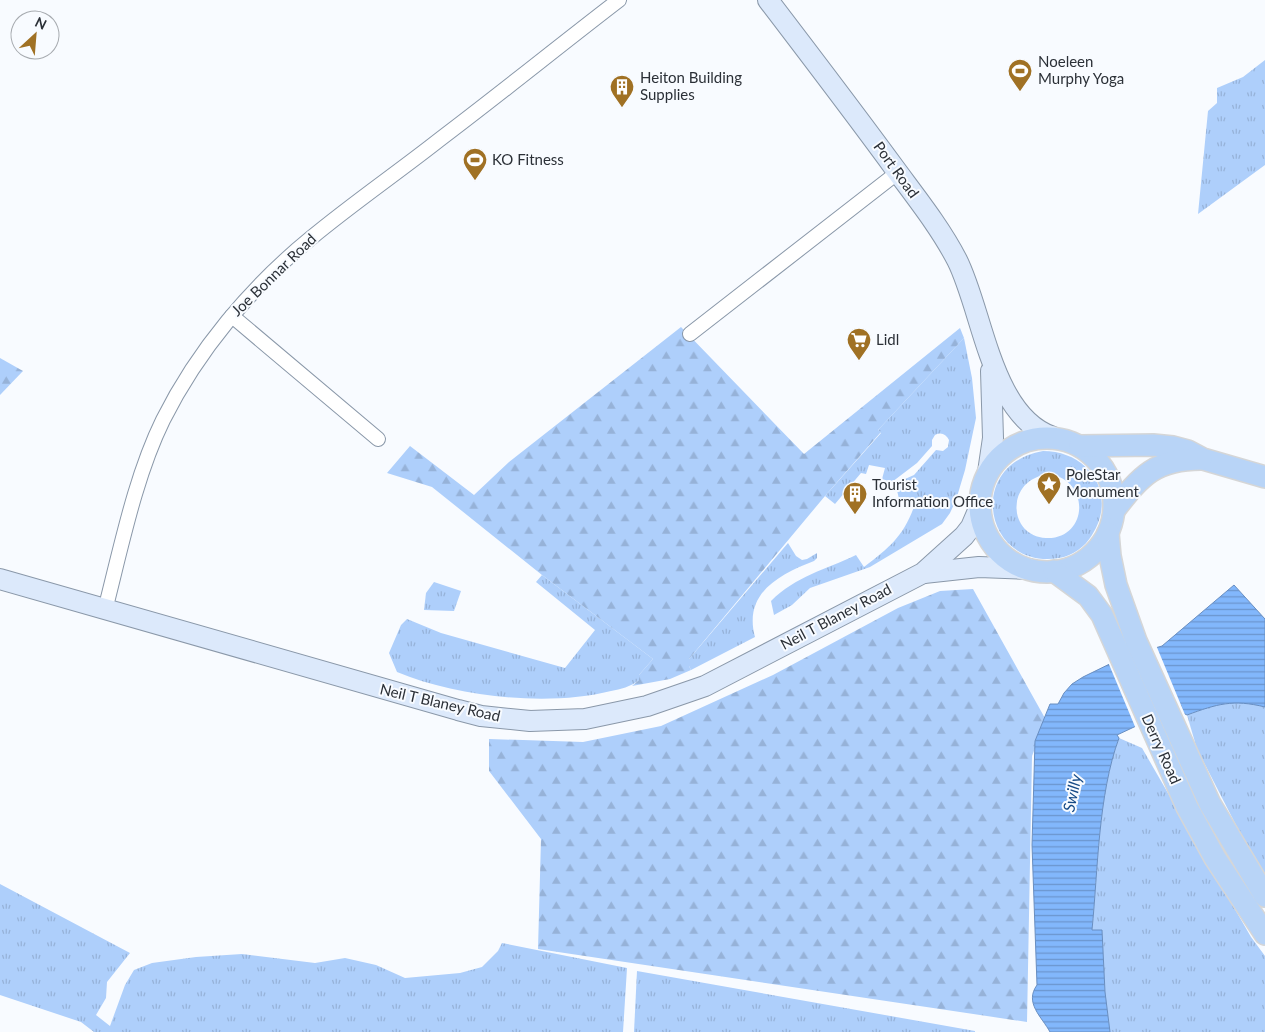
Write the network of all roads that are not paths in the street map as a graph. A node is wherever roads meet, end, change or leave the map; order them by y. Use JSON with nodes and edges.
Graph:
{"nodes":[{"id":1,"x":619,"y":0,"type":"edge"},
{"id":2,"x":768,"y":0,"type":"edge"},
{"id":3,"x":897,"y":173,"type":"junction"},
{"id":4,"x":232,"y":316,"type":"junction"},
{"id":5,"x":690,"y":334,"type":"dead end"},
{"id":6,"x":990,"y":359,"type":"junction"},
{"id":7,"x":1053,"y":438,"type":"junction"},
{"id":8,"x":378,"y":439,"type":"dead end"},
{"id":9,"x":1080,"y":446,"type":"junction"},
{"id":10,"x":1203,"y":459,"type":"junction"},
{"id":11,"x":988,"y":472,"type":"junction"},
{"id":12,"x":1265,"y":477,"type":"edge"},
{"id":13,"x":980,"y":506,"type":"junction"},
{"id":14,"x":1115,"y":509,"type":"junction"},
{"id":15,"x":1108,"y":533,"type":"junction"},
{"id":16,"x":1029,"y":569,"type":"junction"},
{"id":17,"x":1054,"y":572,"type":"junction"},
{"id":18,"x":923,"y":573,"type":"junction"},
{"id":19,"x":0,"y":579,"type":"edge"},
{"id":20,"x":106,"y":610,"type":"junction"},
{"id":21,"x":1127,"y":645,"type":"junction"},
{"id":22,"x":1265,"y":896,"type":"edge"},
{"id":23,"x":1265,"y":934,"type":"edge"}],
"edges":[{"from":1,"to":4,"type":"street","name":"Joe Bonnar Road"},
{"from":2,"to":3,"type":"main road","name":"Port Road"},
{"from":3,"to":5,"type":"street"},
{"from":3,"to":6,"type":"main road","name":"Port Road"},
{"from":4,"to":8,"type":"street"},
{"from":4,"to":20,"type":"street","name":"Joe Bonnar Road"},
{"from":6,"to":7,"type":"main road"},
{"from":6,"to":11,"type":"main road"},
{"from":7,"to":9,"type":"main road"},
{"from":7,"to":11,"type":"main road"},
{"from":9,"to":10,"type":"main road"},
{"from":9,"to":14,"type":"main road"},
{"from":10,"to":12,"type":"main road"},
{"from":10,"to":14,"type":"main road"},
{"from":11,"to":13,"type":"main road"},
{"from":13,"to":16,"type":"main road"},
{"from":13,"to":18,"type":"main road","name":"Neil T Blaney Road"},
{"from":14,"to":15,"type":"main road"},
{"from":15,"to":17,"type":"main road"},
{"from":15,"to":21,"type":"main road","name":"Derry Road"},
{"from":16,"to":17,"type":"main road"},
{"from":16,"to":18,"type":"main road","name":"Neil T Blaney Road"},
{"from":17,"to":21,"type":"main road","name":"Derry Road"},
{"from":18,"to":20,"type":"main road","name":"Neil T Blaney Road"},
{"from":19,"to":20,"type":"main road","name":"Neil T Blaney Road"},
{"from":21,"to":22,"type":"main road","name":"Derry Road"},
{"from":21,"to":23,"type":"main road","name":"Derry Road"}]}
